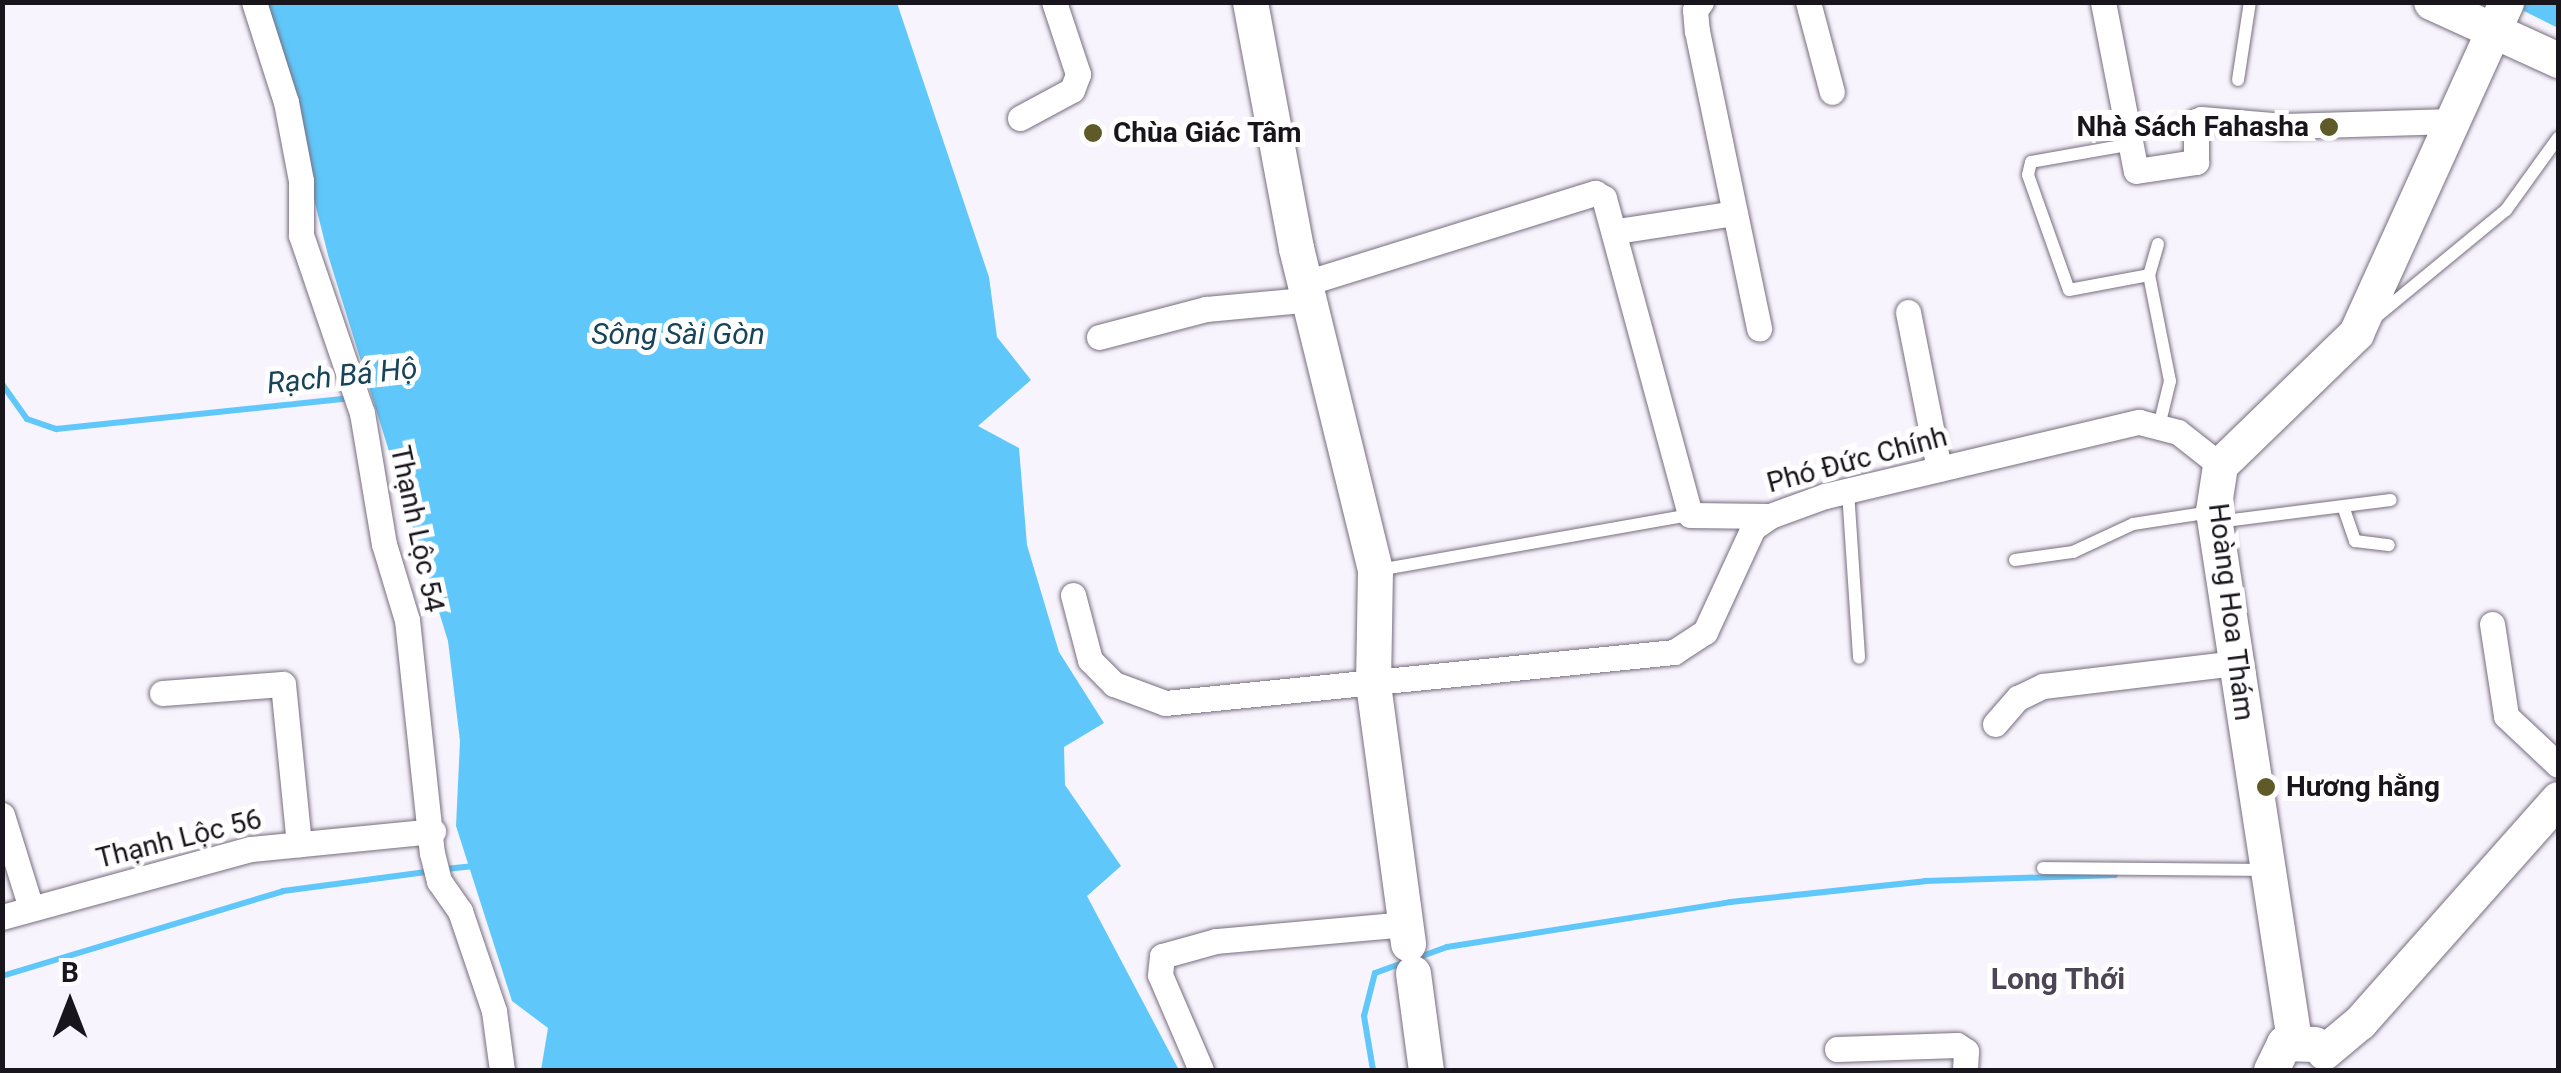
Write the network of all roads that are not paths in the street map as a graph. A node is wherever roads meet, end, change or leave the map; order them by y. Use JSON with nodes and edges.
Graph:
{"nodes":[{"id":1,"x":254,"y":2,"type":"edge"},
{"id":2,"x":1054,"y":2,"type":"edge"},
{"id":3,"x":1250,"y":2,"type":"edge"},
{"id":4,"x":1701,"y":2,"type":"edge"},
{"id":5,"x":1808,"y":2,"type":"edge"},
{"id":6,"x":2103,"y":2,"type":"edge"},
{"id":7,"x":2250,"y":2,"type":"edge"},
{"id":8,"x":2431,"y":2,"type":"edge"},
{"id":9,"x":2502,"y":13,"type":"edge"},
{"id":10,"x":2558,"y":60,"type":"edge"},
{"id":11,"x":2238,"y":80,"type":"dead end"},
{"id":12,"x":1832,"y":92,"type":"dead end"},
{"id":13,"x":1020,"y":118,"type":"dead end"},
{"id":14,"x":2453,"y":121,"type":"junction"},
{"id":15,"x":2558,"y":138,"type":"edge"},
{"id":16,"x":2127,"y":145,"type":"junction"},
{"id":17,"x":1735,"y":213,"type":"junction"},
{"id":18,"x":1617,"y":231,"type":"junction"},
{"id":19,"x":2158,"y":244,"type":"dead end"},
{"id":20,"x":2148,"y":275,"type":"junction"},
{"id":21,"x":1311,"y":290,"type":"junction"},
{"id":22,"x":1908,"y":312,"type":"dead end"},
{"id":23,"x":1759,"y":329,"type":"dead end"},
{"id":24,"x":2356,"y":333,"type":"junction"},
{"id":25,"x":1099,"y":336,"type":"dead end"},
{"id":26,"x":2160,"y":422,"type":"junction"},
{"id":27,"x":2220,"y":466,"type":"junction"},
{"id":28,"x":1939,"y":469,"type":"junction"},
{"id":29,"x":1848,"y":491,"type":"junction"},
{"id":30,"x":2391,"y":500,"type":"dead end"},
{"id":31,"x":2344,"y":508,"type":"junction"},
{"id":32,"x":1690,"y":515,"type":"junction"},
{"id":33,"x":1770,"y":516,"type":"junction"},
{"id":34,"x":2214,"y":517,"type":"junction"},
{"id":35,"x":2389,"y":546,"type":"dead end"},
{"id":36,"x":2016,"y":560,"type":"dead end"},
{"id":37,"x":1375,"y":570,"type":"junction"},
{"id":38,"x":1073,"y":595,"type":"dead end"},
{"id":39,"x":2492,"y":624,"type":"dead end"},
{"id":40,"x":1859,"y":658,"type":"dead end"},
{"id":41,"x":2236,"y":663,"type":"junction"},
{"id":42,"x":1373,"y":684,"type":"junction"},
{"id":43,"x":162,"y":693,"type":"dead end"},
{"id":44,"x":1995,"y":724,"type":"dead end"},
{"id":45,"x":2558,"y":765,"type":"edge"},
{"id":46,"x":2558,"y":799,"type":"edge"},
{"id":47,"x":2,"y":816,"type":"edge"},
{"id":48,"x":299,"y":844,"type":"junction"},
{"id":49,"x":435,"y":856,"type":"junction"},
{"id":50,"x":2043,"y":868,"type":"dead end"},
{"id":51,"x":2268,"y":870,"type":"junction"},
{"id":52,"x":31,"y":908,"type":"junction"},
{"id":53,"x":2,"y":917,"type":"edge"},
{"id":54,"x":1409,"y":947,"type":"junction"},
{"id":55,"x":1837,"y":1049,"type":"dead end"},
{"id":56,"x":2316,"y":1054,"type":"edge"},
{"id":57,"x":502,"y":1070,"type":"edge"},
{"id":58,"x":1201,"y":1070,"type":"edge"},
{"id":59,"x":1426,"y":1070,"type":"edge"},
{"id":60,"x":1965,"y":1070,"type":"edge"},
{"id":61,"x":2263,"y":1070,"type":"edge"}],
"edges":[{"from":1,"to":49,"type":"street","name":"Thạnh Lộc 54"},
{"from":2,"to":13,"type":"street"},
{"from":3,"to":21,"type":"street"},
{"from":4,"to":17,"type":"street"},
{"from":5,"to":12,"type":"street"},
{"from":6,"to":16,"type":"street"},
{"from":7,"to":11,"type":"lane"},
{"from":8,"to":9,"type":"street"},
{"from":9,"to":10,"type":"street"},
{"from":9,"to":14,"type":"street","name":"Hoàng Hoa Thám"},
{"from":14,"to":16,"type":"street"},
{"from":14,"to":24,"type":"street","name":"Hoàng Hoa Thám"},
{"from":15,"to":24,"type":"lane"},
{"from":16,"to":20,"type":"lane"},
{"from":17,"to":18,"type":"street"},
{"from":17,"to":23,"type":"street"},
{"from":18,"to":21,"type":"street"},
{"from":18,"to":32,"type":"street"},
{"from":19,"to":20,"type":"lane"},
{"from":20,"to":26,"type":"lane"},
{"from":21,"to":25,"type":"street"},
{"from":21,"to":37,"type":"street"},
{"from":22,"to":28,"type":"street"},
{"from":24,"to":27,"type":"street","name":"Hoàng Hoa Thám"},
{"from":26,"to":27,"type":"street"},
{"from":26,"to":28,"type":"street","name":"Phó Đức Chính"},
{"from":27,"to":34,"type":"street","name":"Hoàng Hoa Thám"},
{"from":28,"to":29,"type":"street","name":"Phó Đức Chính"},
{"from":29,"to":33,"type":"street","name":"Phó Đức Chính"},
{"from":29,"to":40,"type":"lane"},
{"from":30,"to":31,"type":"lane"},
{"from":31,"to":34,"type":"lane"},
{"from":31,"to":35,"type":"lane"},
{"from":32,"to":33,"type":"street","name":"Phó Đức Chính"},
{"from":32,"to":37,"type":"lane","name":"Phó Đức Chính"},
{"from":33,"to":42,"type":"street"},
{"from":34,"to":36,"type":"lane"},
{"from":34,"to":41,"type":"street","name":"Hoàng Hoa Thám"},
{"from":37,"to":42,"type":"street"},
{"from":38,"to":42,"type":"street"},
{"from":39,"to":45,"type":"street"},
{"from":41,"to":44,"type":"street"},
{"from":41,"to":51,"type":"street","name":"Hoàng Hoa Thám"},
{"from":42,"to":54,"type":"street"},
{"from":43,"to":48,"type":"street"},
{"from":46,"to":56,"type":"street"},
{"from":47,"to":52,"type":"street"},
{"from":48,"to":49,"type":"street","name":"Thạnh Lộc 56"},
{"from":48,"to":52,"type":"street","name":"Thạnh Lộc 56"},
{"from":49,"to":57,"type":"street","name":"Thạnh Lộc 54"},
{"from":50,"to":51,"type":"lane"},
{"from":51,"to":56,"type":"street","name":"Hoàng Hoa Thám"},
{"from":52,"to":53,"type":"street","name":"Thạnh Lộc 56"},
{"from":54,"to":58,"type":"street"},
{"from":54,"to":59,"type":"street"},
{"from":55,"to":60,"type":"street"},
{"from":56,"to":61,"type":"street"}]}
